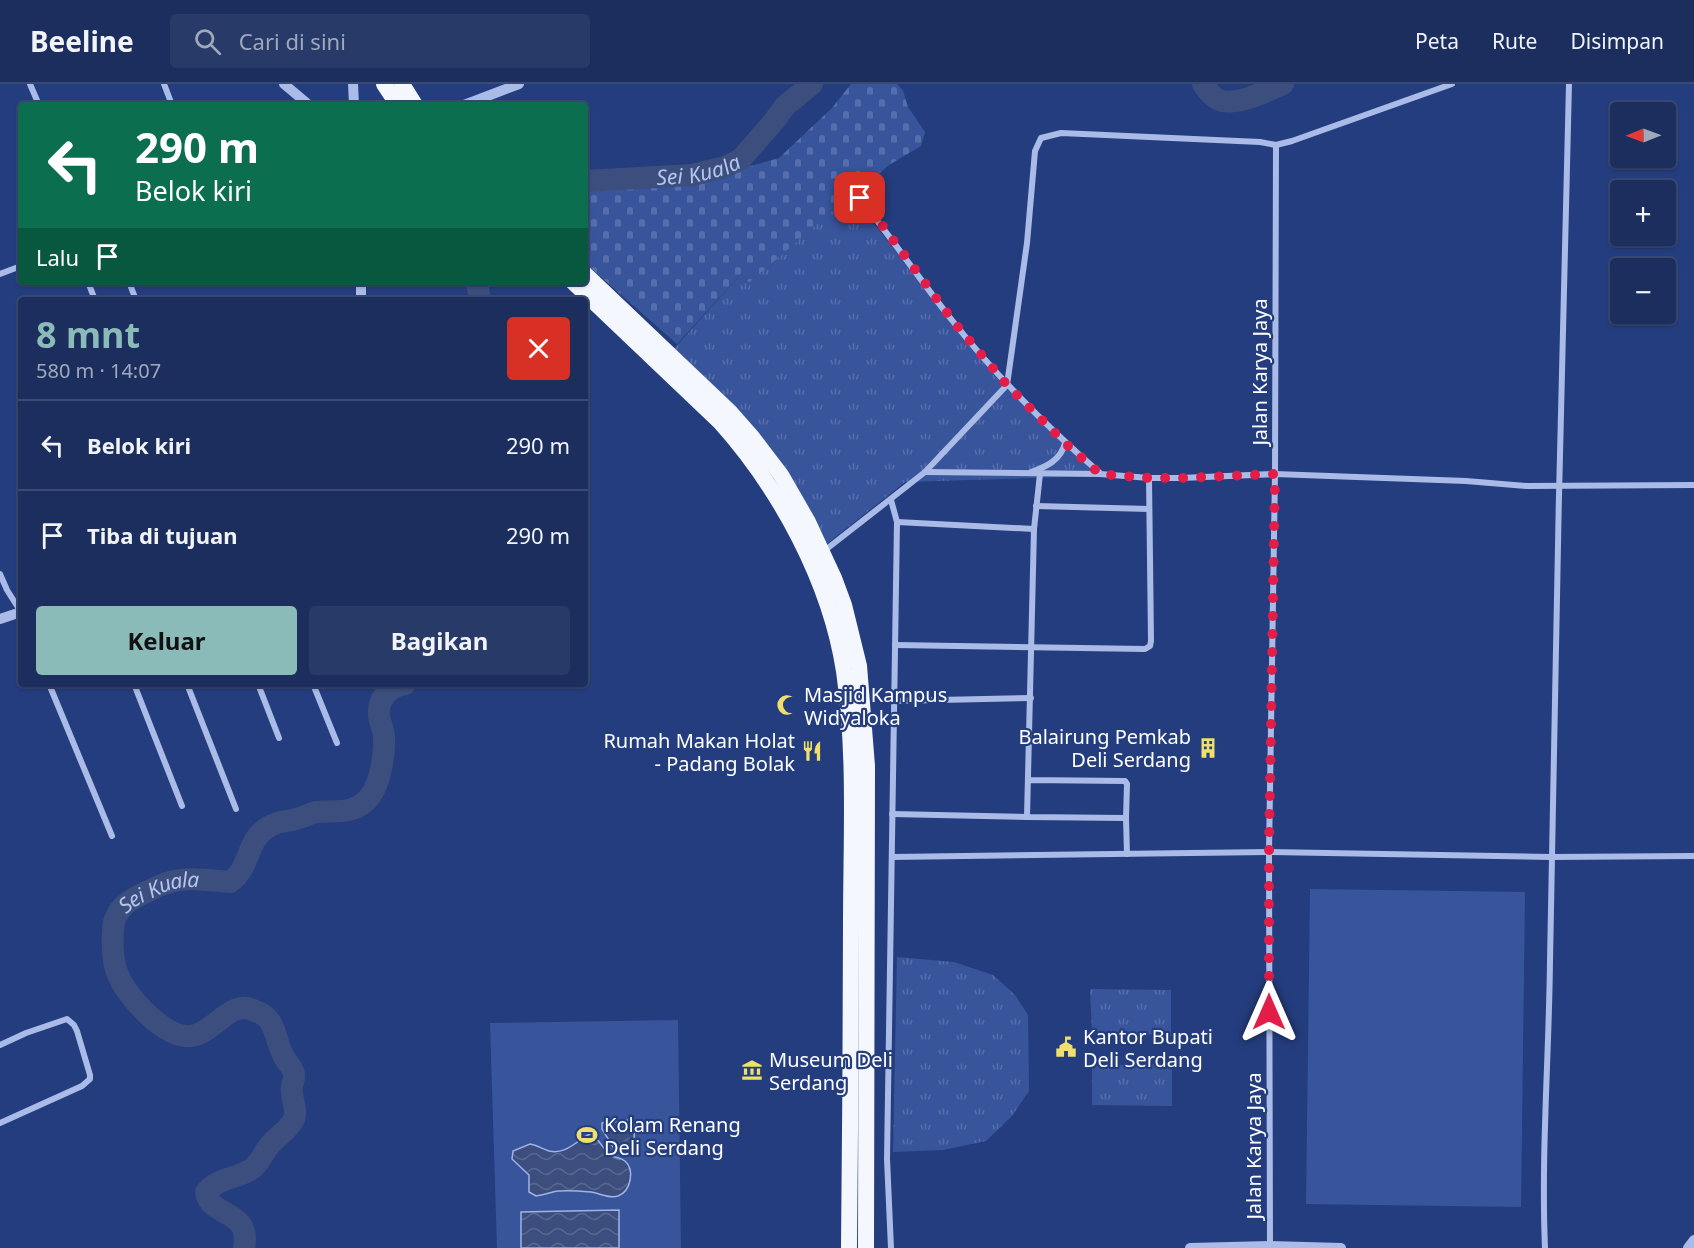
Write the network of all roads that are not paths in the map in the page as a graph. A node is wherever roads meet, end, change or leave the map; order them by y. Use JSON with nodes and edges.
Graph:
{"nodes":[{"id":1,"x":30,"y":84,"type":"edge"},
{"id":2,"x":164,"y":84,"type":"edge"},
{"id":3,"x":284,"y":84,"type":"edge"},
{"id":4,"x":353,"y":84,"type":"edge"},
{"id":5,"x":384,"y":84,"type":"edge"},
{"id":6,"x":402,"y":84,"type":"edge"},
{"id":7,"x":519,"y":84,"type":"edge"},
{"id":8,"x":1452,"y":84,"type":"edge"},
{"id":9,"x":1569,"y":84,"type":"edge"},
{"id":10,"x":38,"y":102,"type":"edge"},
{"id":11,"x":171,"y":102,"type":"edge"},
{"id":12,"x":305,"y":102,"type":"edge"},
{"id":13,"x":354,"y":102,"type":"edge"},
{"id":14,"x":396,"y":102,"type":"edge"},
{"id":15,"x":413,"y":102,"type":"edge"},
{"id":16,"x":472,"y":102,"type":"edge"},
{"id":17,"x":1276,"y":145,"type":"junction"},
{"id":18,"x":852,"y":189,"type":"dead end"},
{"id":19,"x":18,"y":267,"type":"edge"},
{"id":20,"x":0,"y":274,"type":"edge"},
{"id":21,"x":588,"y":277,"type":"edge"},
{"id":22,"x":576,"y":285,"type":"edge"},
{"id":23,"x":1007,"y":385,"type":"junction"},
{"id":24,"x":1065,"y":443,"type":"junction"},
{"id":25,"x":925,"y":472,"type":"junction"},
{"id":26,"x":1028,"y":473,"type":"junction"},
{"id":27,"x":1040,"y":474,"type":"junction"},
{"id":28,"x":1100,"y":474,"type":"junction"},
{"id":29,"x":1275,"y":474,"type":"junction"},
{"id":30,"x":1149,"y":478,"type":"junction"},
{"id":31,"x":1694,"y":485,"type":"edge"},
{"id":32,"x":1559,"y":486,"type":"junction"},
{"id":33,"x":891,"y":500,"type":"junction"},
{"id":34,"x":1036,"y":506,"type":"junction"},
{"id":35,"x":1149,"y":509,"type":"junction"},
{"id":36,"x":897,"y":522,"type":"junction"},
{"id":37,"x":1034,"y":529,"type":"junction"},
{"id":38,"x":822,"y":552,"type":"junction"},
{"id":39,"x":0,"y":574,"type":"edge"},
{"id":40,"x":18,"y":608,"type":"edge"},
{"id":41,"x":18,"y":613,"type":"edge"},
{"id":42,"x":0,"y":619,"type":"edge"},
{"id":43,"x":895,"y":645,"type":"junction"},
{"id":44,"x":1031,"y":648,"type":"junction"},
{"id":45,"x":50,"y":687,"type":"edge"},
{"id":46,"x":135,"y":687,"type":"edge"},
{"id":47,"x":188,"y":687,"type":"edge"},
{"id":48,"x":259,"y":687,"type":"edge"},
{"id":49,"x":314,"y":687,"type":"edge"},
{"id":50,"x":1031,"y":698,"type":"junction"},
{"id":51,"x":894,"y":701,"type":"junction"},
{"id":52,"x":279,"y":738,"type":"dead end"},
{"id":53,"x":337,"y":743,"type":"dead end"},
{"id":54,"x":1028,"y":780,"type":"junction"},
{"id":55,"x":182,"y":806,"type":"dead end"},
{"id":56,"x":236,"y":808,"type":"dead end"},
{"id":57,"x":892,"y":814,"type":"junction"},
{"id":58,"x":1027,"y":817,"type":"junction"},
{"id":59,"x":1126,"y":818,"type":"junction"},
{"id":60,"x":112,"y":836,"type":"dead end"},
{"id":61,"x":1269,"y":852,"type":"junction"},
{"id":62,"x":1127,"y":854,"type":"junction"},
{"id":63,"x":1694,"y":856,"type":"edge"},
{"id":64,"x":892,"y":857,"type":"junction"},
{"id":65,"x":1551,"y":857,"type":"junction"},
{"id":66,"x":0,"y":1045,"type":"edge"},
{"id":67,"x":0,"y":1124,"type":"edge"},
{"id":68,"x":1694,"y":1240,"type":"edge"},
{"id":69,"x":1270,"y":1247,"type":"edge"},
{"id":70,"x":849,"y":1248,"type":"edge"},
{"id":71,"x":866,"y":1248,"type":"edge"},
{"id":72,"x":891,"y":1248,"type":"edge"},
{"id":73,"x":1190,"y":1248,"type":"edge"},
{"id":74,"x":1341,"y":1248,"type":"edge"},
{"id":75,"x":1545,"y":1248,"type":"edge"},
{"id":76,"x":1688,"y":1248,"type":"edge"}],
"edges":[{"from":1,"to":10,"type":"street"},
{"from":2,"to":11,"type":"street"},
{"from":3,"to":12,"type":"street"},
{"from":4,"to":13,"type":"street"},
{"from":5,"to":14,"type":"highway"},
{"from":6,"to":15,"type":"highway"},
{"from":7,"to":16,"type":"street"},
{"from":8,"to":17,"type":"street"},
{"from":9,"to":32,"type":"street"},
{"from":17,"to":23,"type":"street"},
{"from":17,"to":29,"type":"street","name":"Jalan Karya Jaya"},
{"from":18,"to":23,"type":"street"},
{"from":19,"to":20,"type":"street"},
{"from":21,"to":38,"type":"highway"},
{"from":22,"to":70,"type":"highway"},
{"from":23,"to":24,"type":"street"},
{"from":23,"to":25,"type":"street"},
{"from":24,"to":26,"type":"street"},
{"from":24,"to":28,"type":"street"},
{"from":25,"to":26,"type":"street"},
{"from":25,"to":33,"type":"street"},
{"from":26,"to":27,"type":"street"},
{"from":27,"to":28,"type":"street"},
{"from":27,"to":34,"type":"street"},
{"from":28,"to":30,"type":"street"},
{"from":29,"to":30,"type":"street"},
{"from":29,"to":32,"type":"street"},
{"from":29,"to":61,"type":"street","name":"Jalan Karya Jaya"},
{"from":30,"to":35,"type":"street"},
{"from":31,"to":32,"type":"street"},
{"from":32,"to":65,"type":"street"},
{"from":33,"to":36,"type":"street"},
{"from":33,"to":38,"type":"street"},
{"from":34,"to":35,"type":"street"},
{"from":34,"to":37,"type":"street"},
{"from":35,"to":44,"type":"street"},
{"from":36,"to":37,"type":"street"},
{"from":36,"to":43,"type":"street"},
{"from":37,"to":44,"type":"street"},
{"from":38,"to":71,"type":"highway"},
{"from":39,"to":40,"type":"street"},
{"from":41,"to":42,"type":"street"},
{"from":43,"to":44,"type":"street"},
{"from":43,"to":51,"type":"street"},
{"from":44,"to":50,"type":"street"},
{"from":45,"to":60,"type":"street"},
{"from":46,"to":55,"type":"street"},
{"from":47,"to":56,"type":"street"},
{"from":48,"to":52,"type":"street"},
{"from":49,"to":53,"type":"street"},
{"from":50,"to":51,"type":"street"},
{"from":50,"to":54,"type":"street"},
{"from":51,"to":57,"type":"street"},
{"from":54,"to":58,"type":"street"},
{"from":54,"to":59,"type":"street"},
{"from":57,"to":58,"type":"street"},
{"from":57,"to":64,"type":"street"},
{"from":58,"to":59,"type":"street"},
{"from":59,"to":62,"type":"street"},
{"from":61,"to":62,"type":"street"},
{"from":61,"to":65,"type":"street"},
{"from":61,"to":69,"type":"street","name":"Jalan Karya Jaya"},
{"from":62,"to":64,"type":"street"},
{"from":63,"to":65,"type":"street"},
{"from":64,"to":72,"type":"street"},
{"from":65,"to":75,"type":"street"},
{"from":66,"to":67,"type":"street"},
{"from":68,"to":76,"type":"street"},
{"from":69,"to":73,"type":"street"},
{"from":69,"to":74,"type":"street"}]}
